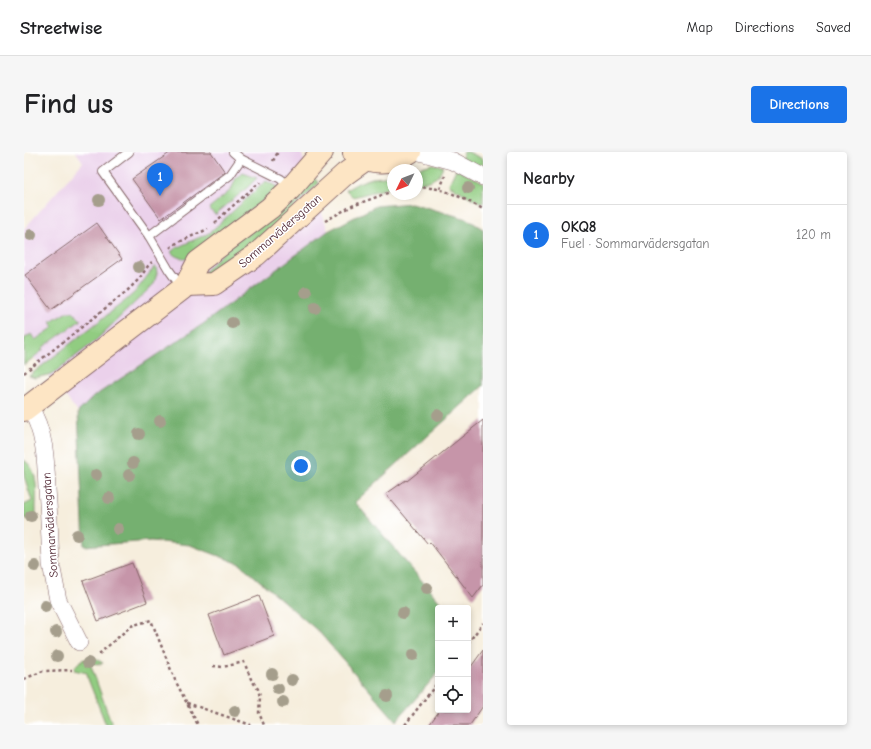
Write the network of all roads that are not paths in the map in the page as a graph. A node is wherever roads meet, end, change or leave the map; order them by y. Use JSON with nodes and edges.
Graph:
{"nodes":[{"id":1,"x":129,"y":152,"type":"edge"},
{"id":2,"x":233,"y":152,"type":"edge"},
{"id":3,"x":322,"y":152,"type":"edge"},
{"id":4,"x":410,"y":152,"type":"edge"},
{"id":5,"x":420,"y":152,"type":"edge"},
{"id":6,"x":359,"y":156,"type":"edge"},
{"id":7,"x":241,"y":159,"type":"junction"},
{"id":8,"x":483,"y":177,"type":"edge"},
{"id":9,"x":290,"y":189,"type":"junction"},
{"id":10,"x":149,"y":236,"type":"junction"},
{"id":11,"x":184,"y":287,"type":"junction"},
{"id":12,"x":26,"y":408,"type":"edge"},
{"id":13,"x":79,"y":642,"type":"dead end"}],
"edges":[{"from":1,"to":10,"type":"lane"},
{"from":2,"to":7,"type":"lane"},
{"from":3,"to":9,"type":"street","name":"Sommarvädersgatan"},
{"from":4,"to":6,"type":"street"},
{"from":5,"to":8,"type":"street"},
{"from":6,"to":11,"type":"street","name":"Sommarvädersgatan"},
{"from":7,"to":9,"type":"lane"},
{"from":7,"to":10,"type":"lane"},
{"from":9,"to":11,"type":"street","name":"Sommarvädersgatan"},
{"from":10,"to":11,"type":"lane"},
{"from":11,"to":12,"type":"street","name":"Sommarvädersgatan"},
{"from":12,"to":13,"type":"street","name":"Sommarvädersgatan"}]}
